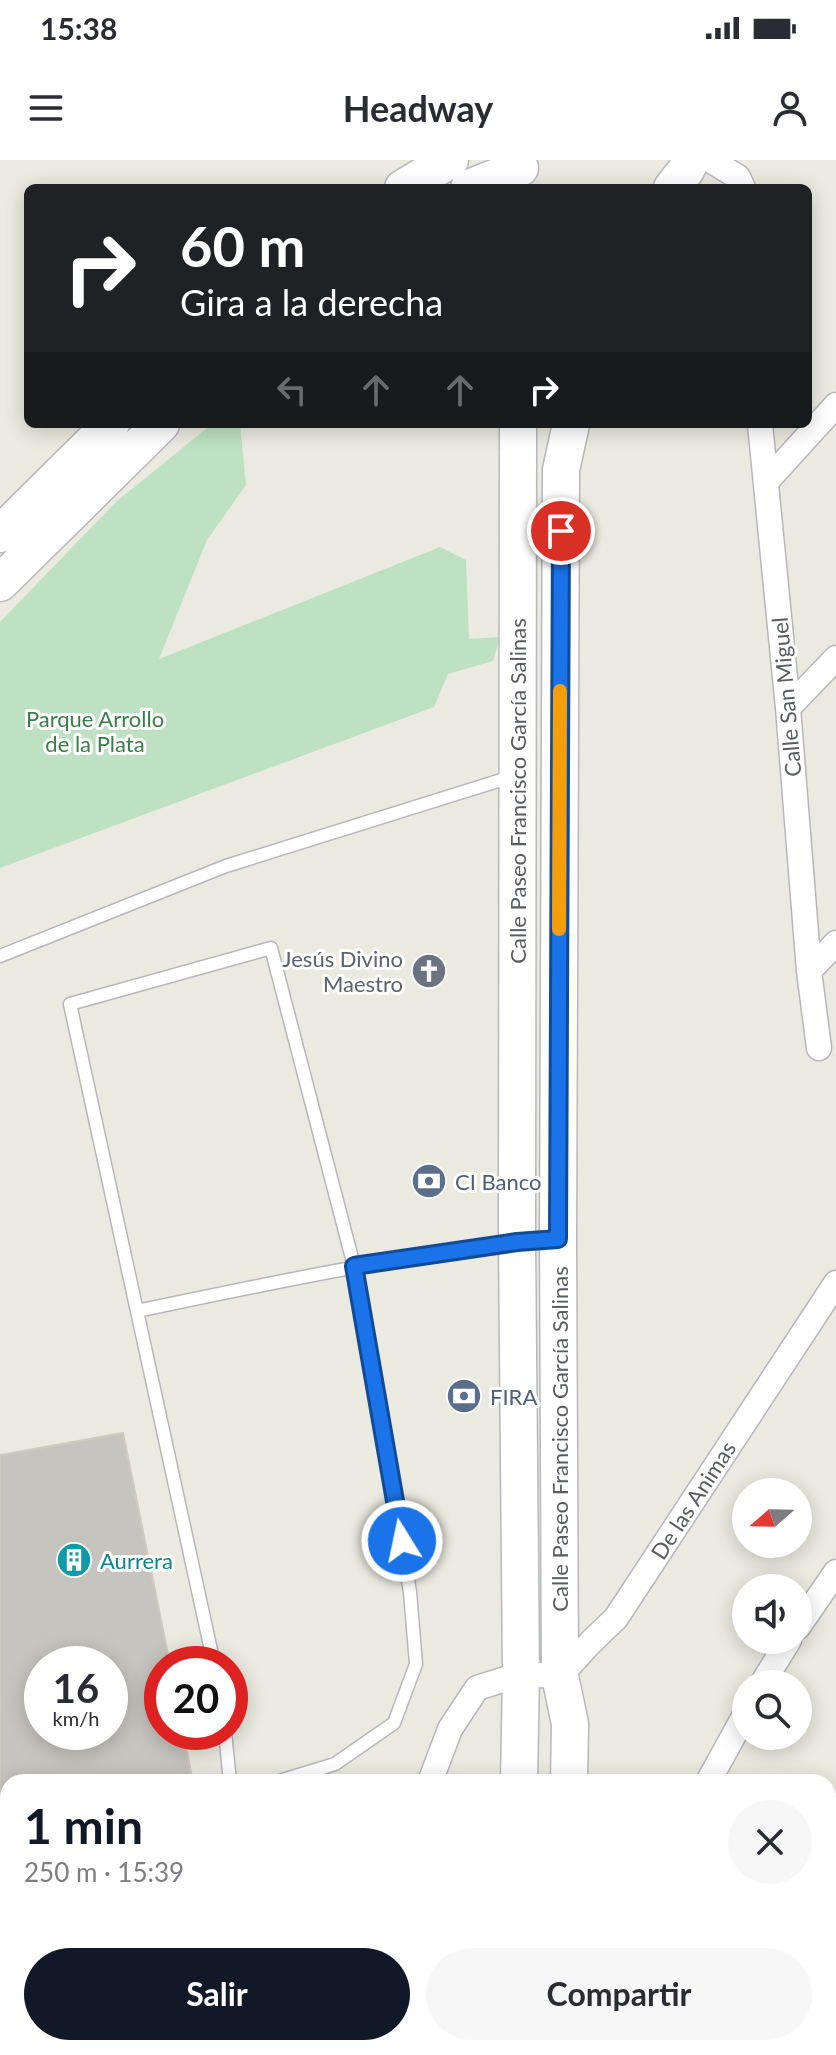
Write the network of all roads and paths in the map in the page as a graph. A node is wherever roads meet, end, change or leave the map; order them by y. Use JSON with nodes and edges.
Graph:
{"nodes":[{"id":1,"x":450,"y":160,"type":"edge"},
{"id":2,"x":691,"y":160,"type":"edge"},
{"id":3,"x":710,"y":160,"type":"edge"},
{"id":4,"x":527,"y":177,"type":"edge"},
{"id":5,"x":410,"y":184,"type":"edge"},
{"id":6,"x":490,"y":184,"type":"edge"},
{"id":7,"x":675,"y":184,"type":"edge"},
{"id":8,"x":741,"y":184,"type":"edge"},
{"id":9,"x":836,"y":405,"type":"edge"},
{"id":10,"x":107,"y":428,"type":"edge"},
{"id":11,"x":157,"y":428,"type":"edge"},
{"id":12,"x":518,"y":428,"type":"edge"},
{"id":13,"x":570,"y":428,"type":"edge"},
{"id":14,"x":760,"y":428,"type":"edge"},
{"id":15,"x":766,"y":482,"type":"junction"},
{"id":16,"x":0,"y":534,"type":"edge"},
{"id":17,"x":0,"y":583,"type":"edge"},
{"id":18,"x":836,"y":658,"type":"edge"},
{"id":19,"x":788,"y":708,"type":"junction"},
{"id":20,"x":517,"y":775,"type":"junction"},
{"id":21,"x":836,"y":943,"type":"edge"},
{"id":22,"x":0,"y":956,"type":"edge"},
{"id":23,"x":809,"y":971,"type":"junction"},
{"id":24,"x":819,"y":1048,"type":"dead end"},
{"id":25,"x":558,"y":1239,"type":"junction"},
{"id":26,"x":517,"y":1242,"type":"junction"},
{"id":27,"x":354,"y":1266,"type":"junction"},
{"id":28,"x":836,"y":1283,"type":"edge"},
{"id":29,"x":137,"y":1311,"type":"junction"},
{"id":30,"x":826,"y":1318,"type":"edge"},
{"id":31,"x":836,"y":1572,"type":"edge"},
{"id":32,"x":812,"y":1607,"type":"edge"},
{"id":33,"x":210,"y":1646,"type":"edge"},
{"id":34,"x":521,"y":1674,"type":"junction"},
{"id":35,"x":560,"y":1676,"type":"junction"},
{"id":36,"x":732,"y":1738,"type":"edge"},
{"id":37,"x":227,"y":1750,"type":"edge"},
{"id":38,"x":229,"y":1774,"type":"edge"},
{"id":39,"x":302,"y":1774,"type":"edge"},
{"id":40,"x":433,"y":1774,"type":"edge"},
{"id":41,"x":519,"y":1774,"type":"edge"},
{"id":42,"x":569,"y":1774,"type":"edge"},
{"id":43,"x":712,"y":1774,"type":"edge"}],
"edges":[{"from":1,"to":5,"type":"main road"},
{"from":2,"to":7,"type":"main road"},
{"from":3,"to":8,"type":"street"},
{"from":4,"to":6,"type":"main road"},
{"from":9,"to":15,"type":"street"},
{"from":10,"to":16,"type":"main road"},
{"from":11,"to":17,"type":"main road"},
{"from":12,"to":20,"type":"main road","name":"Calle Paseo Francisco García Salinas"},
{"from":13,"to":25,"type":"main road","name":"Calle Paseo Francisco García Salinas"},
{"from":14,"to":15,"type":"street","name":"Calle San Miguel"},
{"from":15,"to":19,"type":"street","name":"Calle San Miguel"},
{"from":18,"to":19,"type":"street"},
{"from":19,"to":23,"type":"street","name":"Calle San Miguel"},
{"from":20,"to":22,"type":"lane"},
{"from":20,"to":26,"type":"main road","name":"Calle Paseo Francisco García Salinas"},
{"from":21,"to":23,"type":"street"},
{"from":23,"to":24,"type":"street","name":"Calle San Miguel"},
{"from":25,"to":26,"type":"lane"},
{"from":25,"to":35,"type":"main road","name":"Calle Paseo Francisco García Salinas"},
{"from":26,"to":27,"type":"lane"},
{"from":26,"to":34,"type":"main road","name":"Calle Paseo Francisco García Salinas"},
{"from":27,"to":29,"type":"lane"},
{"from":27,"to":29,"type":"lane"},
{"from":27,"to":39,"type":"lane"},
{"from":28,"to":30,"type":"street","name":"De las Animas"},
{"from":29,"to":33,"type":"lane"},
{"from":30,"to":35,"type":"street","name":"De las Animas"},
{"from":31,"to":32,"type":"street"},
{"from":34,"to":35,"type":"street"},
{"from":34,"to":40,"type":"street"},
{"from":34,"to":41,"type":"main road","name":"Calle Paseo Francisco García Salinas"},
{"from":35,"to":42,"type":"main road","name":"Calle Paseo Francisco García Salinas"},
{"from":36,"to":43,"type":"street"},
{"from":37,"to":38,"type":"lane"}]}
